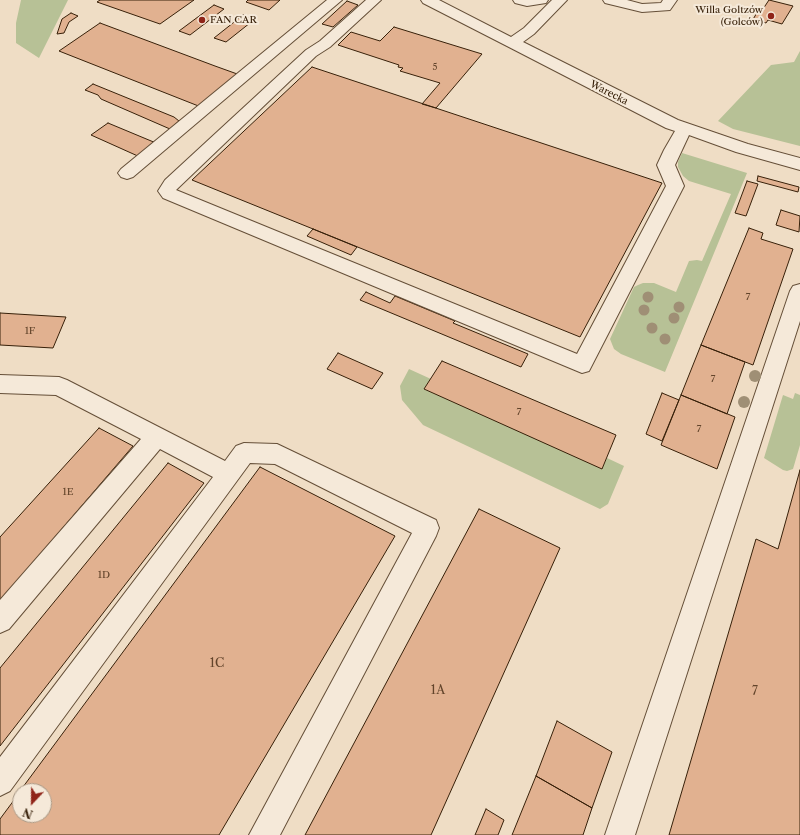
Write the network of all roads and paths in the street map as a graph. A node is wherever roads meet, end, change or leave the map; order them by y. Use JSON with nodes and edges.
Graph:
{"nodes":[{"id":1,"x":335,"y":0,"type":"edge"},
{"id":2,"x":374,"y":0,"type":"edge"},
{"id":3,"x":428,"y":0,"type":"edge"},
{"id":4,"x":520,"y":0,"type":"edge"},
{"id":5,"x":541,"y":0,"type":"edge"},
{"id":6,"x":560,"y":0,"type":"edge"},
{"id":7,"x":610,"y":0,"type":"edge"},
{"id":8,"x":670,"y":0,"type":"edge"},
{"id":9,"x":512,"y":43,"type":"junction"},
{"id":10,"x":684,"y":129,"type":"junction"},
{"id":11,"x":800,"y":164,"type":"edge"},
{"id":12,"x":127,"y":173,"type":"dead end"},
{"id":13,"x":800,"y":291,"type":"edge"},
{"id":14,"x":0,"y":384,"type":"edge"},
{"id":15,"x":157,"y":437,"type":"junction"},
{"id":16,"x":229,"y":474,"type":"junction"},
{"id":17,"x":0,"y":620,"type":"edge"},
{"id":18,"x":0,"y":781,"type":"edge"},
{"id":19,"x":264,"y":835,"type":"edge"},
{"id":20,"x":620,"y":835,"type":"edge"}],
"edges":[{"from":1,"to":12,"type":"street"},
{"from":2,"to":10,"type":"street"},
{"from":3,"to":9,"type":"street","name":"Warecka"},
{"from":4,"to":5,"type":"street"},
{"from":6,"to":9,"type":"street"},
{"from":7,"to":8,"type":"street"},
{"from":9,"to":10,"type":"street","name":"Warecka"},
{"from":10,"to":11,"type":"street","name":"Warecka"},
{"from":13,"to":20,"type":"street"},
{"from":14,"to":15,"type":"street"},
{"from":15,"to":16,"type":"street"},
{"from":15,"to":17,"type":"street"},
{"from":16,"to":18,"type":"street"},
{"from":16,"to":19,"type":"street"}]}
